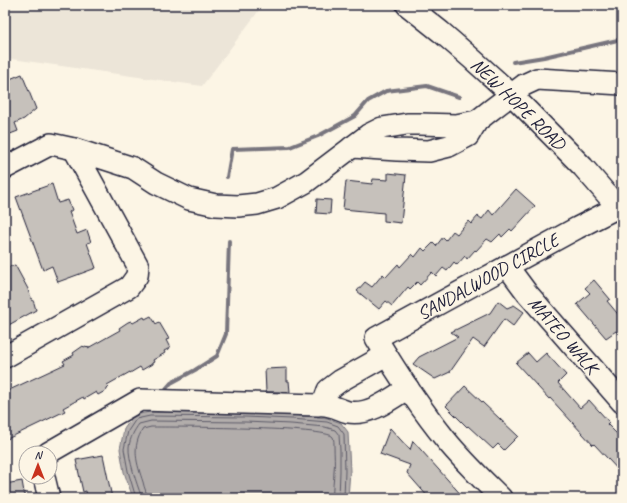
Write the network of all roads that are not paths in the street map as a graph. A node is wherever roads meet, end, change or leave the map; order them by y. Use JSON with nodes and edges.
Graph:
{"nodes":[{"id":1,"x":407,"y":5,"type":"edge"},
{"id":2,"x":622,"y":84,"type":"edge"},
{"id":3,"x":511,"y":94,"type":"junction"},
{"id":4,"x":477,"y":121,"type":"junction"},
{"id":5,"x":419,"y":124,"type":"junction"},
{"id":6,"x":352,"y":146,"type":"junction"},
{"id":7,"x":74,"y":149,"type":"junction"},
{"id":8,"x":421,"y":151,"type":"junction"},
{"id":9,"x":5,"y":168,"type":"edge"},
{"id":10,"x":620,"y":209,"type":"edge"},
{"id":11,"x":507,"y":266,"type":"junction"},
{"id":12,"x":386,"y":355,"type":"junction"},
{"id":13,"x":5,"y":357,"type":"edge"},
{"id":14,"x":408,"y":388,"type":"junction"},
{"id":15,"x":622,"y":402,"type":"edge"},
{"id":16,"x":323,"y":404,"type":"junction"},
{"id":17,"x":58,"y":447,"type":"edge"},
{"id":18,"x":46,"y":485,"type":"edge"},
{"id":19,"x":49,"y":498,"type":"edge"},
{"id":20,"x":501,"y":498,"type":"edge"}],
"edges":[{"from":1,"to":3,"type":"street","name":"NEW HOPE ROAD"},
{"from":2,"to":3,"type":"street"},
{"from":3,"to":4,"type":"street"},
{"from":3,"to":10,"type":"street","name":"NEW HOPE ROAD"},
{"from":4,"to":5,"type":"street"},
{"from":4,"to":8,"type":"street"},
{"from":5,"to":6,"type":"street"},
{"from":5,"to":8,"type":"street"},
{"from":6,"to":7,"type":"street"},
{"from":6,"to":8,"type":"street"},
{"from":7,"to":9,"type":"street"},
{"from":7,"to":13,"type":"street"},
{"from":10,"to":11,"type":"street","name":"SANDALWOOD CIRCLE"},
{"from":11,"to":12,"type":"street","name":"SANDALWOOD CIRCLE"},
{"from":11,"to":15,"type":"street","name":"MATEO WALK"},
{"from":12,"to":14,"type":"street","name":"SANDALWOOD CIRCLE"},
{"from":12,"to":16,"type":"street"},
{"from":14,"to":16,"type":"street"},
{"from":14,"to":20,"type":"street","name":"SANDALWOOD CIRCLE"},
{"from":16,"to":17,"type":"street"},
{"from":18,"to":19,"type":"street"}]}
